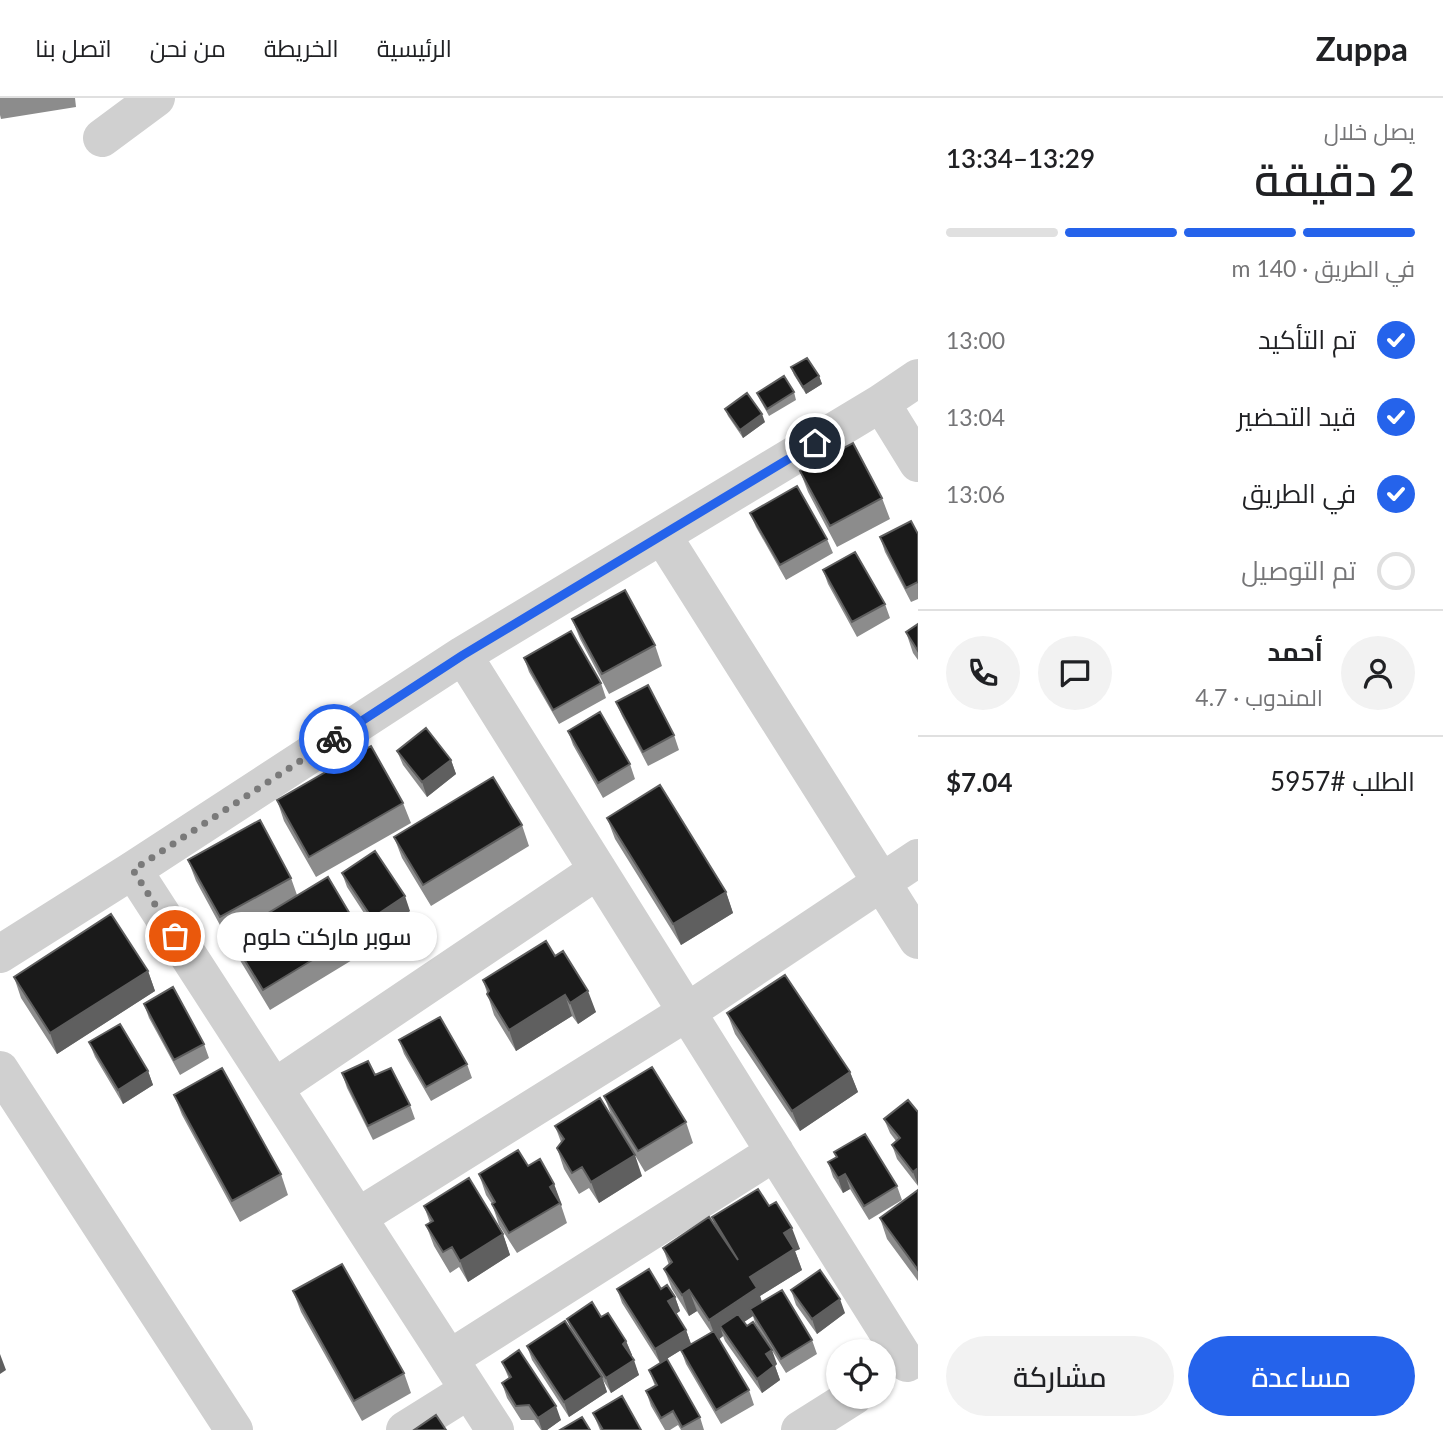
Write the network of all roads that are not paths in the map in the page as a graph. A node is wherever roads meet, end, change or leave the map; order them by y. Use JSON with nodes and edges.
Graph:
{"nodes":[{"id":1,"x":156,"y":98,"type":"edge"},
{"id":2,"x":102,"y":138,"type":"dead end"},
{"id":3,"x":918,"y":378,"type":"edge"},
{"id":4,"x":881,"y":403,"type":"junction"},
{"id":5,"x":918,"y":463,"type":"edge"},
{"id":6,"x":662,"y":535,"type":"junction"},
{"id":7,"x":463,"y":655,"type":"junction"},
{"id":8,"x":918,"y":858,"type":"edge"},
{"id":9,"x":133,"y":870,"type":"junction"},
{"id":10,"x":598,"y":870,"type":"junction"},
{"id":11,"x":882,"y":881,"type":"junction"},
{"id":12,"x":918,"y":940,"type":"edge"},
{"id":13,"x":0,"y":954,"type":"edge"},
{"id":14,"x":687,"y":1012,"type":"junction"},
{"id":15,"x":0,"y":1070,"type":"edge"},
{"id":16,"x":274,"y":1088,"type":"junction"},
{"id":17,"x":775,"y":1152,"type":"junction"},
{"id":18,"x":358,"y":1217,"type":"junction"},
{"id":19,"x":903,"y":1366,"type":"edge"},
{"id":20,"x":459,"y":1374,"type":"junction"},
{"id":21,"x":833,"y":1409,"type":"edge"},
{"id":22,"x":234,"y":1430,"type":"edge"},
{"id":23,"x":405,"y":1430,"type":"edge"},
{"id":24,"x":495,"y":1430,"type":"edge"},
{"id":25,"x":800,"y":1430,"type":"edge"}],
"edges":[{"from":1,"to":2,"type":"street"},
{"from":3,"to":4,"type":"street"},
{"from":4,"to":5,"type":"street"},
{"from":4,"to":6,"type":"street"},
{"from":6,"to":7,"type":"street"},
{"from":6,"to":11,"type":"street"},
{"from":7,"to":9,"type":"street"},
{"from":7,"to":10,"type":"street"},
{"from":8,"to":11,"type":"street"},
{"from":9,"to":13,"type":"street"},
{"from":9,"to":16,"type":"street"},
{"from":10,"to":14,"type":"street"},
{"from":10,"to":16,"type":"street"},
{"from":11,"to":12,"type":"street"},
{"from":11,"to":14,"type":"street"},
{"from":14,"to":17,"type":"street"},
{"from":14,"to":18,"type":"street"},
{"from":15,"to":22,"type":"street"},
{"from":16,"to":18,"type":"street"},
{"from":17,"to":19,"type":"street"},
{"from":17,"to":20,"type":"street"},
{"from":18,"to":20,"type":"street"},
{"from":20,"to":23,"type":"street"},
{"from":20,"to":24,"type":"street"},
{"from":21,"to":25,"type":"street"}]}
